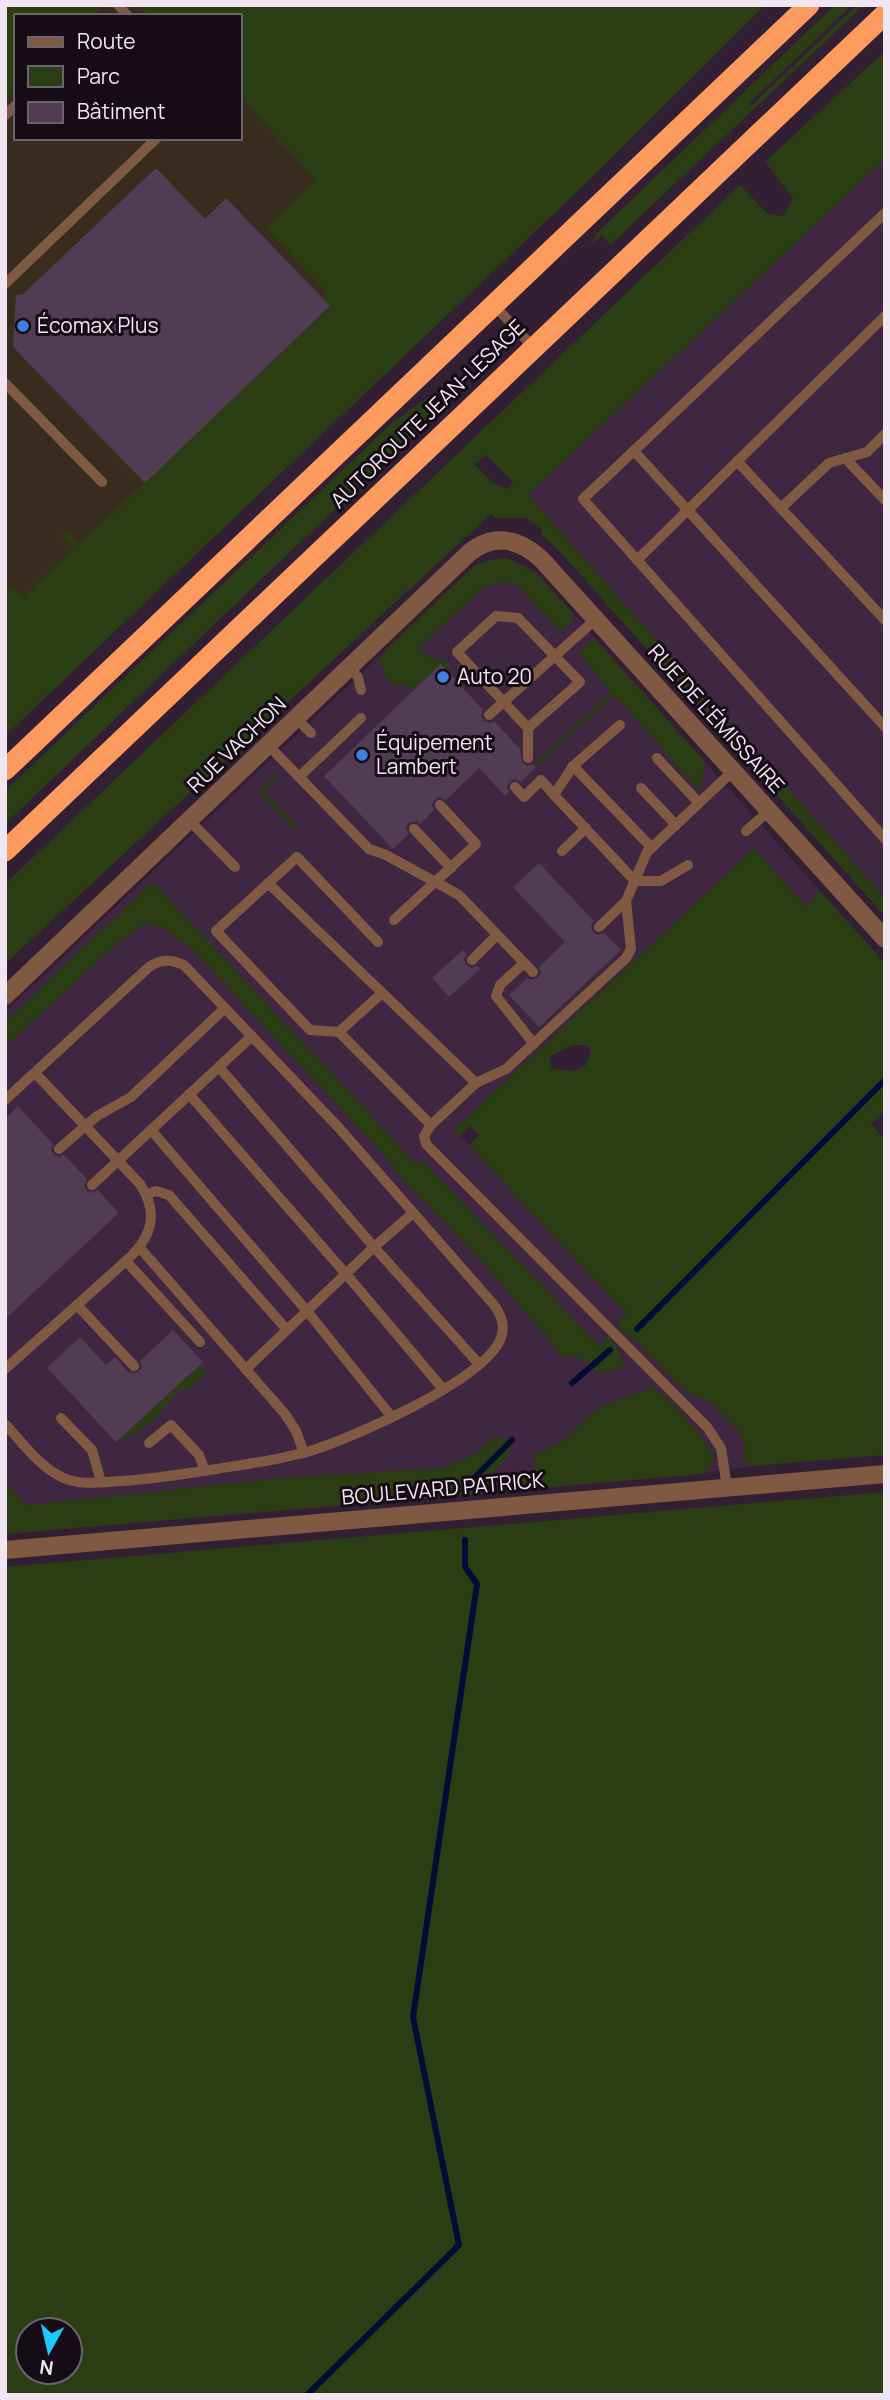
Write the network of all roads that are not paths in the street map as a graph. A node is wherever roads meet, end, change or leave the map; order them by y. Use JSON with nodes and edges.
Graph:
{"nodes":[{"id":1,"x":809,"y":5,"type":"edge"},
{"id":2,"x":885,"y":14,"type":"edge"},
{"id":3,"x":155,"y":140,"type":"edge"},
{"id":4,"x":885,"y":213,"type":"edge"},
{"id":5,"x":5,"y":284,"type":"edge"},
{"id":6,"x":494,"y":305,"type":"junction"},
{"id":7,"x":885,"y":316,"type":"edge"},
{"id":8,"x":533,"y":347,"type":"junction"},
{"id":9,"x":5,"y":383,"type":"edge"},
{"id":10,"x":885,"y":435,"type":"edge"},
{"id":11,"x":634,"y":451,"type":"junction"},
{"id":12,"x":845,"y":458,"type":"junction"},
{"id":13,"x":737,"y":461,"type":"junction"},
{"id":14,"x":102,"y":482,"type":"dead end"},
{"id":15,"x":885,"y":500,"type":"edge"},
{"id":16,"x":780,"y":508,"type":"junction"},
{"id":17,"x":687,"y":511,"type":"junction"},
{"id":18,"x":507,"y":540,"type":"joint"},
{"id":19,"x":636,"y":560,"type":"junction"},
{"id":20,"x":596,"y":619,"type":"junction"},
{"id":21,"x":885,"y":620,"type":"edge"},
{"id":22,"x":556,"y":656,"type":"junction"},
{"id":23,"x":350,"y":668,"type":"junction"},
{"id":24,"x":361,"y":690,"type":"dead end"},
{"id":25,"x":503,"y":702,"type":"junction"},
{"id":26,"x":489,"y":715,"type":"dead end"},
{"id":27,"x":361,"y":718,"type":"dead end"},
{"id":28,"x":297,"y":719,"type":"junction"},
{"id":29,"x":620,"y":725,"type":"dead end"},
{"id":30,"x":885,"y":727,"type":"edge"},
{"id":31,"x":528,"y":728,"type":"junction"},
{"id":32,"x":311,"y":733,"type":"dead end"},
{"id":33,"x":269,"y":746,"type":"junction"},
{"id":34,"x":528,"y":758,"type":"dead end"},
{"id":35,"x":657,"y":758,"type":"dead end"},
{"id":36,"x":573,"y":766,"type":"junction"},
{"id":37,"x":5,"y":770,"type":"edge"},
{"id":38,"x":733,"y":771,"type":"junction"},
{"id":39,"x":299,"y":777,"type":"junction"},
{"id":40,"x":515,"y":787,"type":"dead end"},
{"id":41,"x":640,"y":788,"type":"dead end"},
{"id":42,"x":554,"y":795,"type":"junction"},
{"id":43,"x":699,"y":803,"type":"junction"},
{"id":44,"x":440,"y":805,"type":"dead end"},
{"id":45,"x":769,"y":811,"type":"junction"},
{"id":46,"x":191,"y":822,"type":"junction"},
{"id":47,"x":676,"y":825,"type":"junction"},
{"id":48,"x":586,"y":828,"type":"junction"},
{"id":49,"x":414,"y":829,"type":"dead end"},
{"id":50,"x":746,"y":831,"type":"dead end"},
{"id":51,"x":885,"y":839,"type":"edge"},
{"id":52,"x":652,"y":848,"type":"junction"},
{"id":53,"x":562,"y":851,"type":"dead end"},
{"id":54,"x":5,"y":852,"type":"edge"},
{"id":55,"x":688,"y":865,"type":"dead end"},
{"id":56,"x":235,"y":867,"type":"dead end"},
{"id":57,"x":450,"y":868,"type":"junction"},
{"id":58,"x":635,"y":881,"type":"junction"},
{"id":59,"x":435,"y":882,"type":"junction"},
{"id":60,"x":268,"y":883,"type":"junction"},
{"id":61,"x":626,"y":901,"type":"junction"},
{"id":62,"x":394,"y":920,"type":"dead end"},
{"id":63,"x":599,"y":927,"type":"dead end"},
{"id":64,"x":497,"y":934,"type":"junction"},
{"id":65,"x":885,"y":939,"type":"edge"},
{"id":66,"x":378,"y":943,"type":"dead end"},
{"id":67,"x":472,"y":960,"type":"dead end"},
{"id":68,"x":524,"y":963,"type":"junction"},
{"id":69,"x":533,"y":972,"type":"dead end"},
{"id":70,"x":382,"y":993,"type":"junction"},
{"id":71,"x":5,"y":996,"type":"edge"},
{"id":72,"x":225,"y":1008,"type":"junction"},
{"id":73,"x":339,"y":1032,"type":"junction"},
{"id":74,"x":252,"y":1036,"type":"junction"},
{"id":75,"x":534,"y":1044,"type":"junction"},
{"id":76,"x":219,"y":1067,"type":"junction"},
{"id":77,"x":36,"y":1074,"type":"junction"},
{"id":78,"x":476,"y":1083,"type":"junction"},
{"id":79,"x":189,"y":1094,"type":"junction"},
{"id":80,"x":5,"y":1100,"type":"edge"},
{"id":81,"x":84,"y":1125,"type":"junction"},
{"id":82,"x":431,"y":1125,"type":"junction"},
{"id":83,"x":151,"y":1130,"type":"junction"},
{"id":84,"x":59,"y":1149,"type":"dead end"},
{"id":85,"x":118,"y":1161,"type":"junction"},
{"id":86,"x":92,"y":1185,"type":"dead end"},
{"id":87,"x":147,"y":1194,"type":"junction"},
{"id":88,"x":413,"y":1213,"type":"junction"},
{"id":89,"x":374,"y":1247,"type":"junction"},
{"id":90,"x":140,"y":1248,"type":"junction"},
{"id":91,"x":126,"y":1261,"type":"junction"},
{"id":92,"x":346,"y":1274,"type":"junction"},
{"id":93,"x":77,"y":1305,"type":"junction"},
{"id":94,"x":307,"y":1311,"type":"junction"},
{"id":95,"x":287,"y":1330,"type":"junction"},
{"id":96,"x":201,"y":1342,"type":"dead end"},
{"id":97,"x":479,"y":1364,"type":"junction"},
{"id":98,"x":134,"y":1366,"type":"dead end"},
{"id":99,"x":5,"y":1369,"type":"edge"},
{"id":100,"x":246,"y":1369,"type":"junction"},
{"id":101,"x":443,"y":1390,"type":"junction"},
{"id":102,"x":391,"y":1416,"type":"junction"},
{"id":103,"x":61,"y":1418,"type":"dead end"},
{"id":104,"x":5,"y":1424,"type":"edge"},
{"id":105,"x":149,"y":1443,"type":"dead end"},
{"id":106,"x":304,"y":1452,"type":"junction"},
{"id":107,"x":205,"y":1471,"type":"junction"},
{"id":108,"x":885,"y":1474,"type":"edge"},
{"id":109,"x":101,"y":1482,"type":"junction"},
{"id":110,"x":727,"y":1487,"type":"junction"},
{"id":111,"x":5,"y":1550,"type":"edge"}],
"edges":[{"from":1,"to":6,"type":"highway","name":"AUTOROUTE JEAN-LESAGE"},
{"from":2,"to":8,"type":"highway","name":"AUTOROUTE JEAN-LESAGE"},
{"from":3,"to":5,"type":"lane"},
{"from":4,"to":11,"type":"lane"},
{"from":6,"to":8,"type":"lane"},
{"from":6,"to":37,"type":"highway","name":"AUTOROUTE JEAN-LESAGE"},
{"from":7,"to":13,"type":"lane"},
{"from":8,"to":54,"type":"highway","name":"AUTOROUTE JEAN-LESAGE"},
{"from":9,"to":14,"type":"lane"},
{"from":10,"to":12,"type":"lane"},
{"from":11,"to":17,"type":"lane"},
{"from":11,"to":19,"type":"lane"},
{"from":12,"to":15,"type":"lane"},
{"from":12,"to":16,"type":"lane"},
{"from":13,"to":16,"type":"lane"},
{"from":13,"to":17,"type":"lane"},
{"from":16,"to":21,"type":"lane"},
{"from":17,"to":19,"type":"lane"},
{"from":17,"to":30,"type":"lane"},
{"from":18,"to":20,"type":"street","name":"RUE DE L'ÉMISSAIRE"},
{"from":18,"to":23,"type":"street","name":"RUE VACHON"},
{"from":19,"to":51,"type":"lane"},
{"from":20,"to":22,"type":"lane"},
{"from":20,"to":38,"type":"street","name":"RUE DE L'ÉMISSAIRE"},
{"from":22,"to":25,"type":"lane"},
{"from":22,"to":25,"type":"lane"},
{"from":22,"to":31,"type":"lane"},
{"from":23,"to":24,"type":"lane"},
{"from":23,"to":28,"type":"street","name":"RUE VACHON"},
{"from":25,"to":26,"type":"lane"},
{"from":25,"to":31,"type":"lane"},
{"from":27,"to":39,"type":"lane"},
{"from":28,"to":32,"type":"lane"},
{"from":28,"to":33,"type":"street","name":"RUE VACHON"},
{"from":29,"to":36,"type":"lane"},
{"from":31,"to":34,"type":"lane"},
{"from":33,"to":39,"type":"lane"},
{"from":33,"to":46,"type":"street","name":"RUE VACHON"},
{"from":35,"to":43,"type":"lane"},
{"from":36,"to":42,"type":"lane"},
{"from":36,"to":52,"type":"lane"},
{"from":38,"to":43,"type":"lane"},
{"from":38,"to":45,"type":"street","name":"RUE DE L'ÉMISSAIRE"},
{"from":39,"to":59,"type":"lane"},
{"from":40,"to":42,"type":"lane"},
{"from":41,"to":47,"type":"lane"},
{"from":42,"to":48,"type":"lane"},
{"from":43,"to":47,"type":"lane"},
{"from":44,"to":57,"type":"lane"},
{"from":45,"to":50,"type":"lane"},
{"from":45,"to":65,"type":"street","name":"RUE DE L'ÉMISSAIRE"},
{"from":46,"to":56,"type":"lane"},
{"from":46,"to":71,"type":"street","name":"RUE VACHON"},
{"from":47,"to":52,"type":"lane"},
{"from":48,"to":53,"type":"lane"},
{"from":48,"to":58,"type":"lane"},
{"from":49,"to":57,"type":"lane"},
{"from":52,"to":58,"type":"lane"},
{"from":55,"to":58,"type":"lane"},
{"from":57,"to":59,"type":"lane"},
{"from":58,"to":61,"type":"lane"},
{"from":59,"to":62,"type":"lane"},
{"from":59,"to":64,"type":"lane"},
{"from":60,"to":66,"type":"lane"},
{"from":60,"to":70,"type":"lane"},
{"from":60,"to":73,"type":"lane"},
{"from":61,"to":63,"type":"lane"},
{"from":61,"to":75,"type":"lane"},
{"from":64,"to":67,"type":"lane"},
{"from":64,"to":68,"type":"lane"},
{"from":68,"to":69,"type":"lane"},
{"from":68,"to":75,"type":"lane"},
{"from":70,"to":73,"type":"lane"},
{"from":70,"to":78,"type":"lane"},
{"from":72,"to":74,"type":"lane"},
{"from":72,"to":77,"type":"lane"},
{"from":72,"to":81,"type":"lane"},
{"from":73,"to":82,"type":"lane"},
{"from":74,"to":76,"type":"lane"},
{"from":74,"to":88,"type":"lane"},
{"from":75,"to":78,"type":"lane"},
{"from":76,"to":79,"type":"lane"},
{"from":76,"to":89,"type":"lane"},
{"from":77,"to":80,"type":"lane"},
{"from":77,"to":81,"type":"lane"},
{"from":78,"to":82,"type":"lane"},
{"from":79,"to":83,"type":"lane"},
{"from":79,"to":92,"type":"lane"},
{"from":81,"to":84,"type":"lane"},
{"from":81,"to":85,"type":"lane"},
{"from":82,"to":110,"type":"lane"},
{"from":83,"to":85,"type":"lane"},
{"from":83,"to":94,"type":"lane"},
{"from":85,"to":86,"type":"lane"},
{"from":85,"to":87,"type":"lane"},
{"from":87,"to":90,"type":"lane"},
{"from":87,"to":95,"type":"lane"},
{"from":88,"to":89,"type":"lane"},
{"from":88,"to":97,"type":"lane"},
{"from":89,"to":92,"type":"lane"},
{"from":89,"to":97,"type":"lane"},
{"from":90,"to":91,"type":"lane"},
{"from":90,"to":100,"type":"lane"},
{"from":91,"to":93,"type":"lane"},
{"from":91,"to":96,"type":"lane"},
{"from":92,"to":94,"type":"lane"},
{"from":92,"to":101,"type":"lane"},
{"from":93,"to":98,"type":"lane"},
{"from":93,"to":99,"type":"lane"},
{"from":94,"to":95,"type":"lane"},
{"from":94,"to":102,"type":"lane"},
{"from":95,"to":100,"type":"lane"},
{"from":97,"to":101,"type":"lane"},
{"from":100,"to":106,"type":"lane"},
{"from":101,"to":102,"type":"lane"},
{"from":102,"to":106,"type":"lane"},
{"from":103,"to":109,"type":"lane"},
{"from":104,"to":109,"type":"lane"},
{"from":105,"to":107,"type":"lane"},
{"from":106,"to":107,"type":"lane"},
{"from":107,"to":109,"type":"lane"},
{"from":108,"to":110,"type":"street","name":"BOULEVARD PATRICK"},
{"from":110,"to":111,"type":"street","name":"BOULEVARD PATRICK"}]}
